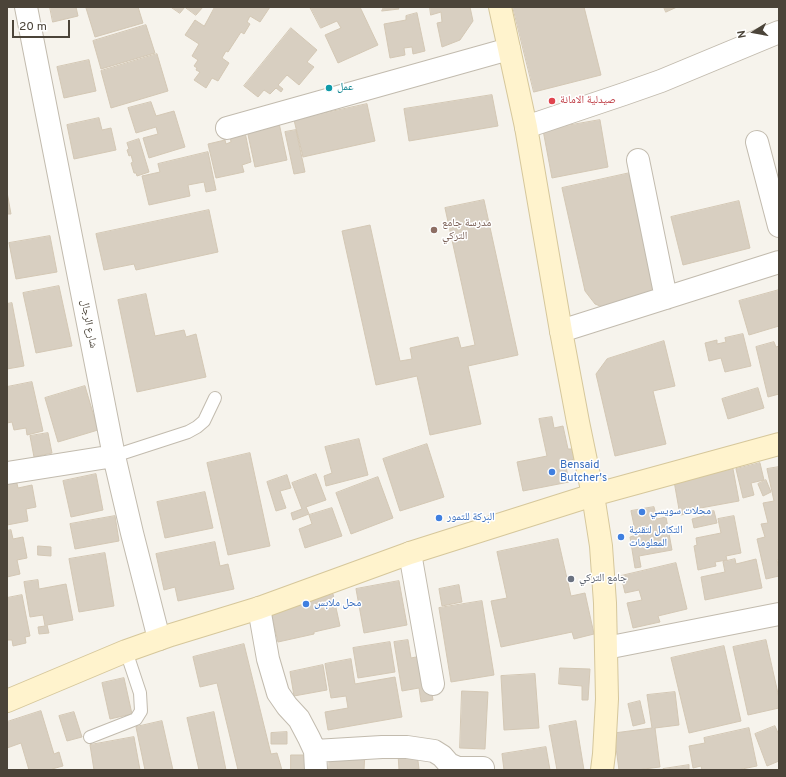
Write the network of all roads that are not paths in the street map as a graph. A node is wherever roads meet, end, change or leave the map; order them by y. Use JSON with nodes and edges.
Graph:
{"nodes":[{"id":1,"x":26,"y":7,"type":"edge"},
{"id":2,"x":500,"y":7,"type":"edge"},
{"id":3,"x":779,"y":32,"type":"edge"},
{"id":4,"x":510,"y":49,"type":"junction"},
{"id":5,"x":526,"y":127,"type":"junction"},
{"id":6,"x":227,"y":128,"type":"dead end"},
{"id":7,"x":757,"y":142,"type":"dead end"},
{"id":8,"x":638,"y":160,"type":"dead end"},
{"id":9,"x":779,"y":226,"type":"edge"},
{"id":10,"x":779,"y":262,"type":"edge"},
{"id":11,"x":666,"y":298,"type":"junction"},
{"id":12,"x":561,"y":331,"type":"junction"},
{"id":13,"x":215,"y":398,"type":"dead end"},
{"id":14,"x":779,"y":444,"type":"edge"},
{"id":15,"x":114,"y":456,"type":"junction"},
{"id":16,"x":7,"y":473,"type":"edge"},
{"id":17,"x":593,"y":495,"type":"junction"},
{"id":18,"x":410,"y":553,"type":"junction"},
{"id":19,"x":259,"y":608,"type":"junction"},
{"id":20,"x":779,"y":614,"type":"edge"},
{"id":21,"x":159,"y":639,"type":"junction"},
{"id":22,"x":606,"y":648,"type":"junction"},
{"id":23,"x":126,"y":651,"type":"junction"},
{"id":24,"x":433,"y":684,"type":"dead end"},
{"id":25,"x":7,"y":702,"type":"edge"},
{"id":26,"x":90,"y":738,"type":"dead end"},
{"id":27,"x":316,"y":761,"type":"edge"},
{"id":28,"x":483,"y":768,"type":"dead end"},
{"id":29,"x":602,"y":770,"type":"edge"}],
"edges":[{"from":1,"to":15,"type":"street","name":"شارع الرجال"},
{"from":2,"to":4,"type":"main road"},
{"from":3,"to":5,"type":"street"},
{"from":4,"to":5,"type":"main road"},
{"from":4,"to":6,"type":"street"},
{"from":5,"to":12,"type":"main road"},
{"from":7,"to":9,"type":"street"},
{"from":8,"to":11,"type":"street"},
{"from":10,"to":11,"type":"street"},
{"from":11,"to":12,"type":"street"},
{"from":12,"to":17,"type":"main road"},
{"from":13,"to":15,"type":"lane"},
{"from":14,"to":17,"type":"main road"},
{"from":15,"to":16,"type":"street"},
{"from":15,"to":21,"type":"street","name":"شارع الرجال"},
{"from":17,"to":18,"type":"main road"},
{"from":17,"to":22,"type":"main road"},
{"from":18,"to":19,"type":"main road"},
{"from":18,"to":24,"type":"street"},
{"from":19,"to":21,"type":"main road"},
{"from":19,"to":27,"type":"street"},
{"from":20,"to":22,"type":"street"},
{"from":21,"to":23,"type":"main road"},
{"from":22,"to":29,"type":"main road"},
{"from":23,"to":25,"type":"main road"},
{"from":23,"to":26,"type":"lane"},
{"from":27,"to":28,"type":"street"}]}
